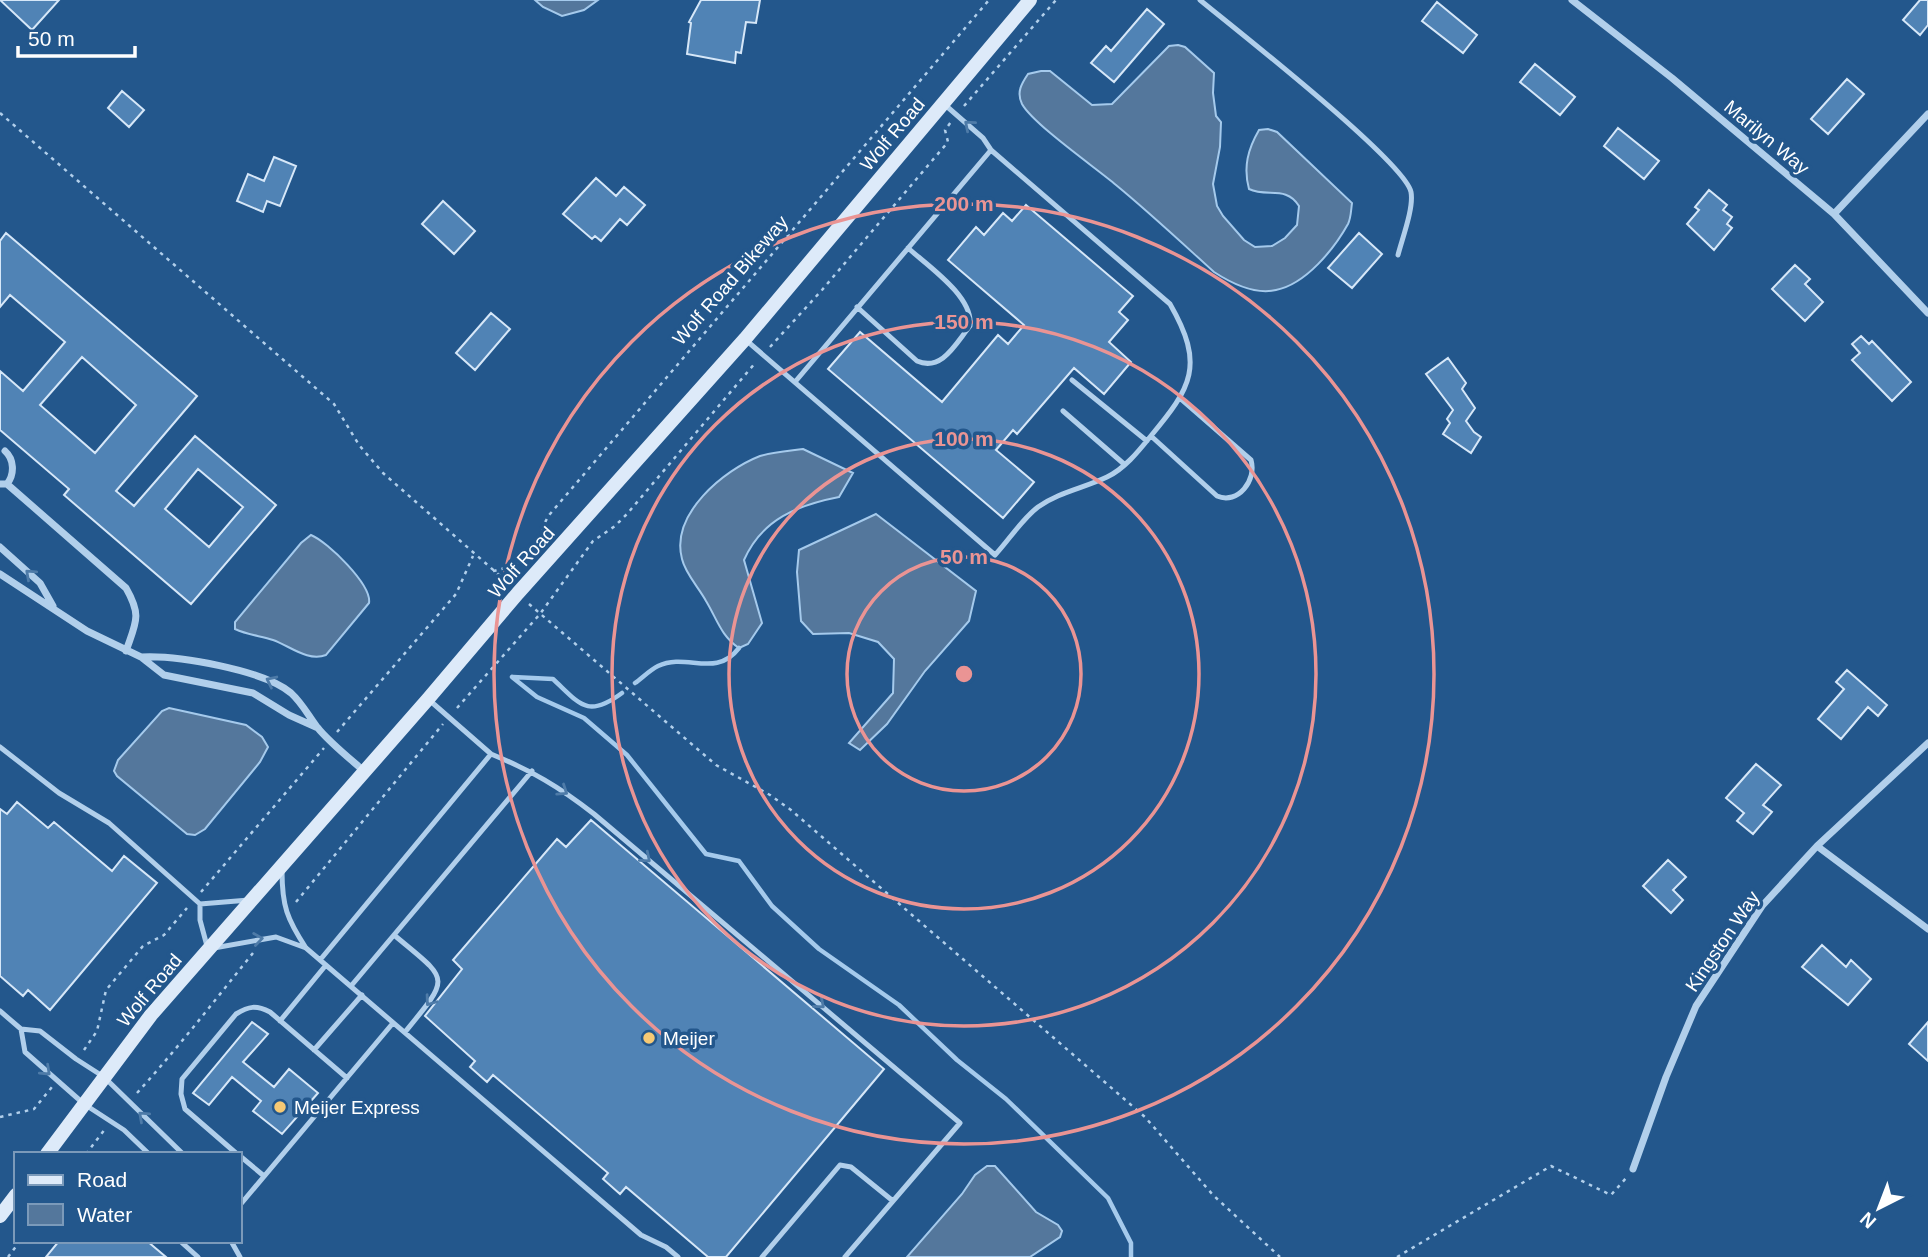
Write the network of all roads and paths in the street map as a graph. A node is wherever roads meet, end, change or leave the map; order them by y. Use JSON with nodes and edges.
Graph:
{"nodes":[{"id":1,"x":989,"y":0,"type":"edge"},
{"id":2,"x":1030,"y":0,"type":"edge"},
{"id":3,"x":1056,"y":0,"type":"edge"},
{"id":4,"x":1200,"y":0,"type":"edge"},
{"id":5,"x":1572,"y":0,"type":"edge"},
{"id":6,"x":943,"y":103,"type":"junction"},
{"id":7,"x":0,"y":113,"type":"edge"},
{"id":8,"x":1928,"y":114,"type":"edge"},
{"id":9,"x":957,"y":115,"type":"junction"},
{"id":10,"x":991,"y":150,"type":"junction"},
{"id":11,"x":1834,"y":214,"type":"junction"},
{"id":12,"x":908,"y":248,"type":"junction"},
{"id":13,"x":1398,"y":255,"type":"dead end"},
{"id":14,"x":857,"y":307,"type":"junction"},
{"id":15,"x":1928,"y":313,"type":"edge"},
{"id":16,"x":745,"y":339,"type":"junction"},
{"id":17,"x":763,"y":355,"type":"junction"},
{"id":18,"x":1072,"y":380,"type":"dead end"},
{"id":19,"x":795,"y":382,"type":"junction"},
{"id":20,"x":1181,"y":399,"type":"junction"},
{"id":21,"x":1063,"y":411,"type":"dead end"},
{"id":22,"x":1149,"y":439,"type":"junction"},
{"id":23,"x":5,"y":451,"type":"dead end"},
{"id":24,"x":1124,"y":464,"type":"junction"},
{"id":25,"x":4,"y":484,"type":"edge"},
{"id":26,"x":0,"y":547,"type":"edge"},
{"id":27,"x":474,"y":555,"type":"junction"},
{"id":28,"x":493,"y":571,"type":"junction"},
{"id":29,"x":0,"y":574,"type":"edge"},
{"id":30,"x":506,"y":581,"type":"dead end"},
{"id":31,"x":529,"y":605,"type":"dead end"},
{"id":32,"x":53,"y":607,"type":"junction"},
{"id":33,"x":540,"y":614,"type":"junction"},
{"id":34,"x":126,"y":651,"type":"junction"},
{"id":35,"x":141,"y":657,"type":"junction"},
{"id":36,"x":428,"y":699,"type":"junction"},
{"id":37,"x":449,"y":717,"type":"junction"},
{"id":38,"x":318,"y":728,"type":"junction"},
{"id":39,"x":330,"y":740,"type":"junction"},
{"id":40,"x":1928,"y":743,"type":"edge"},
{"id":41,"x":0,"y":747,"type":"edge"},
{"id":42,"x":491,"y":754,"type":"junction"},
{"id":43,"x":364,"y":771,"type":"junction"},
{"id":44,"x":532,"y":771,"type":"junction"},
{"id":45,"x":1817,"y":845,"type":"junction"},
{"id":46,"x":282,"y":864,"type":"junction"},
{"id":47,"x":252,"y":900,"type":"junction"},
{"id":48,"x":197,"y":902,"type":"junction"},
{"id":49,"x":286,"y":914,"type":"junction"},
{"id":50,"x":1928,"y":929,"type":"edge"},
{"id":51,"x":394,"y":934,"type":"junction"},
{"id":52,"x":265,"y":938,"type":"junction"},
{"id":53,"x":306,"y":948,"type":"junction"},
{"id":54,"x":208,"y":950,"type":"junction"},
{"id":55,"x":320,"y":960,"type":"junction"},
{"id":56,"x":326,"y":965,"type":"junction"},
{"id":57,"x":351,"y":986,"type":"junction"},
{"id":58,"x":362,"y":995,"type":"junction"},
{"id":59,"x":0,"y":1011,"type":"edge"},
{"id":60,"x":280,"y":1021,"type":"junction"},
{"id":61,"x":393,"y":1023,"type":"junction"},
{"id":62,"x":21,"y":1029,"type":"junction"},
{"id":63,"x":405,"y":1032,"type":"junction"},
{"id":64,"x":314,"y":1050,"type":"junction"},
{"id":65,"x":76,"y":1059,"type":"junction"},
{"id":66,"x":104,"y":1077,"type":"junction"},
{"id":67,"x":347,"y":1078,"type":"junction"},
{"id":68,"x":57,"y":1082,"type":"junction"},
{"id":69,"x":129,"y":1102,"type":"junction"},
{"id":70,"x":84,"y":1104,"type":"junction"},
{"id":71,"x":0,"y":1117,"type":"edge"},
{"id":72,"x":111,"y":1122,"type":"junction"},
{"id":73,"x":48,"y":1152,"type":"edge"},
{"id":74,"x":88,"y":1152,"type":"edge"},
{"id":75,"x":147,"y":1152,"type":"edge"},
{"id":76,"x":181,"y":1152,"type":"edge"},
{"id":77,"x":235,"y":1152,"type":"edge"},
{"id":78,"x":242,"y":1158,"type":"edge"},
{"id":79,"x":1633,"y":1169,"type":"joint"},
{"id":80,"x":264,"y":1176,"type":"junction"},
{"id":81,"x":14,"y":1198,"type":"edge"},
{"id":82,"x":893,"y":1201,"type":"junction"},
{"id":83,"x":242,"y":1203,"type":"edge"},
{"id":84,"x":0,"y":1216,"type":"edge"},
{"id":85,"x":182,"y":1243,"type":"edge"},
{"id":86,"x":198,"y":1257,"type":"edge"},
{"id":87,"x":678,"y":1257,"type":"edge"},
{"id":88,"x":762,"y":1257,"type":"edge"},
{"id":89,"x":845,"y":1257,"type":"edge"},
{"id":90,"x":1280,"y":1257,"type":"edge"},
{"id":91,"x":1397,"y":1257,"type":"edge"}],
"edges":[{"from":1,"to":28,"type":"path","name":"Wolf Road Bikeway"},
{"from":2,"to":6,"type":"main road","name":"Wolf Road"},
{"from":3,"to":9,"type":"path"},
{"from":4,"to":13,"type":"lane"},
{"from":5,"to":11,"type":"street","name":"Marilyn Way"},
{"from":6,"to":9,"type":"lane"},
{"from":6,"to":16,"type":"main road","name":"Wolf Road"},
{"from":7,"to":27,"type":"path"},
{"from":8,"to":11,"type":"street"},
{"from":10,"to":9,"type":"lane","one_way":true},
{"from":9,"to":17,"type":"path"},
{"from":10,"to":12,"type":"lane"},
{"from":10,"to":20,"type":"lane"},
{"from":11,"to":15,"type":"street","name":"Marilyn Way"},
{"from":12,"to":14,"type":"lane"},
{"from":12,"to":14,"type":"lane"},
{"from":14,"to":19,"type":"lane"},
{"from":16,"to":17,"type":"lane"},
{"from":16,"to":36,"type":"main road","name":"Wolf Road"},
{"from":17,"to":19,"type":"lane"},
{"from":17,"to":33,"type":"path"},
{"from":18,"to":22,"type":"lane"},
{"from":19,"to":24,"type":"lane"},
{"from":20,"to":22,"type":"lane"},
{"from":20,"to":22,"type":"lane"},
{"from":21,"to":24,"type":"lane"},
{"from":22,"to":24,"type":"lane"},
{"from":23,"to":25,"type":"street"},
{"from":25,"to":34,"type":"street"},
{"from":32,"to":26,"type":"street","one_way":true},
{"from":27,"to":28,"type":"path"},
{"from":27,"to":39,"type":"path"},
{"from":28,"to":30,"type":"path"},
{"from":29,"to":32,"type":"street"},
{"from":31,"to":33,"type":"path"},
{"from":32,"to":34,"type":"street"},
{"from":33,"to":37,"type":"path"},
{"from":33,"to":90,"type":"path"},
{"from":34,"to":35,"type":"street"},
{"from":35,"to":38,"type":"street"},
{"from":38,"to":35,"type":"street","one_way":true},
{"from":36,"to":37,"type":"lane"},
{"from":36,"to":43,"type":"main road","name":"Wolf Road"},
{"from":37,"to":42,"type":"lane"},
{"from":37,"to":49,"type":"path"},
{"from":38,"to":39,"type":"street"},
{"from":39,"to":43,"type":"street"},
{"from":39,"to":48,"type":"path"},
{"from":40,"to":45,"type":"street","name":"Kingston Way"},
{"from":41,"to":48,"type":"lane"},
{"from":42,"to":44,"type":"lane"},
{"from":42,"to":55,"type":"lane"},
{"from":43,"to":46,"type":"main road","name":"Wolf Road"},
{"from":44,"to":51,"type":"lane"},
{"from":44,"to":82,"type":"lane","one_way":true},
{"from":45,"to":50,"type":"street"},
{"from":45,"to":79,"type":"street","name":"Kingston Way"},
{"from":46,"to":47,"type":"main road","name":"Wolf Road"},
{"from":46,"to":49,"type":"lane"},
{"from":47,"to":48,"type":"lane"},
{"from":47,"to":54,"type":"main road","name":"Wolf Road"},
{"from":48,"to":54,"type":"lane"},
{"from":48,"to":65,"type":"path"},
{"from":49,"to":53,"type":"lane"},
{"from":51,"to":57,"type":"lane"},
{"from":51,"to":63,"type":"lane","one_way":true},
{"from":52,"to":53,"type":"lane"},
{"from":54,"to":52,"type":"lane","one_way":true},
{"from":52,"to":69,"type":"path"},
{"from":53,"to":55,"type":"lane"},
{"from":54,"to":66,"type":"main road","name":"Wolf Road"},
{"from":55,"to":56,"type":"lane"},
{"from":56,"to":57,"type":"lane"},
{"from":56,"to":60,"type":"lane"},
{"from":57,"to":58,"type":"lane"},
{"from":58,"to":61,"type":"lane"},
{"from":58,"to":64,"type":"lane"},
{"from":59,"to":62,"type":"lane"},
{"from":60,"to":64,"type":"lane"},
{"from":60,"to":77,"type":"lane"},
{"from":61,"to":63,"type":"lane"},
{"from":61,"to":67,"type":"lane"},
{"from":62,"to":65,"type":"lane"},
{"from":62,"to":68,"type":"lane","one_way":true},
{"from":63,"to":87,"type":"lane"},
{"from":64,"to":67,"type":"lane"},
{"from":65,"to":66,"type":"lane"},
{"from":66,"to":69,"type":"lane"},
{"from":66,"to":70,"type":"main road","name":"Wolf Road"},
{"from":67,"to":80,"type":"lane"},
{"from":68,"to":70,"type":"lane"},
{"from":68,"to":71,"type":"path"},
{"from":76,"to":69,"type":"lane","one_way":true},
{"from":70,"to":72,"type":"lane"},
{"from":70,"to":73,"type":"main road","name":"Wolf Road"},
{"from":72,"to":74,"type":"path"},
{"from":72,"to":75,"type":"lane"},
{"from":78,"to":80,"type":"lane"},
{"from":79,"to":91,"type":"path"},
{"from":80,"to":83,"type":"lane"},
{"from":81,"to":84,"type":"main road"},
{"from":82,"to":88,"type":"lane"},
{"from":82,"to":89,"type":"lane"},
{"from":85,"to":86,"type":"lane"}]}
